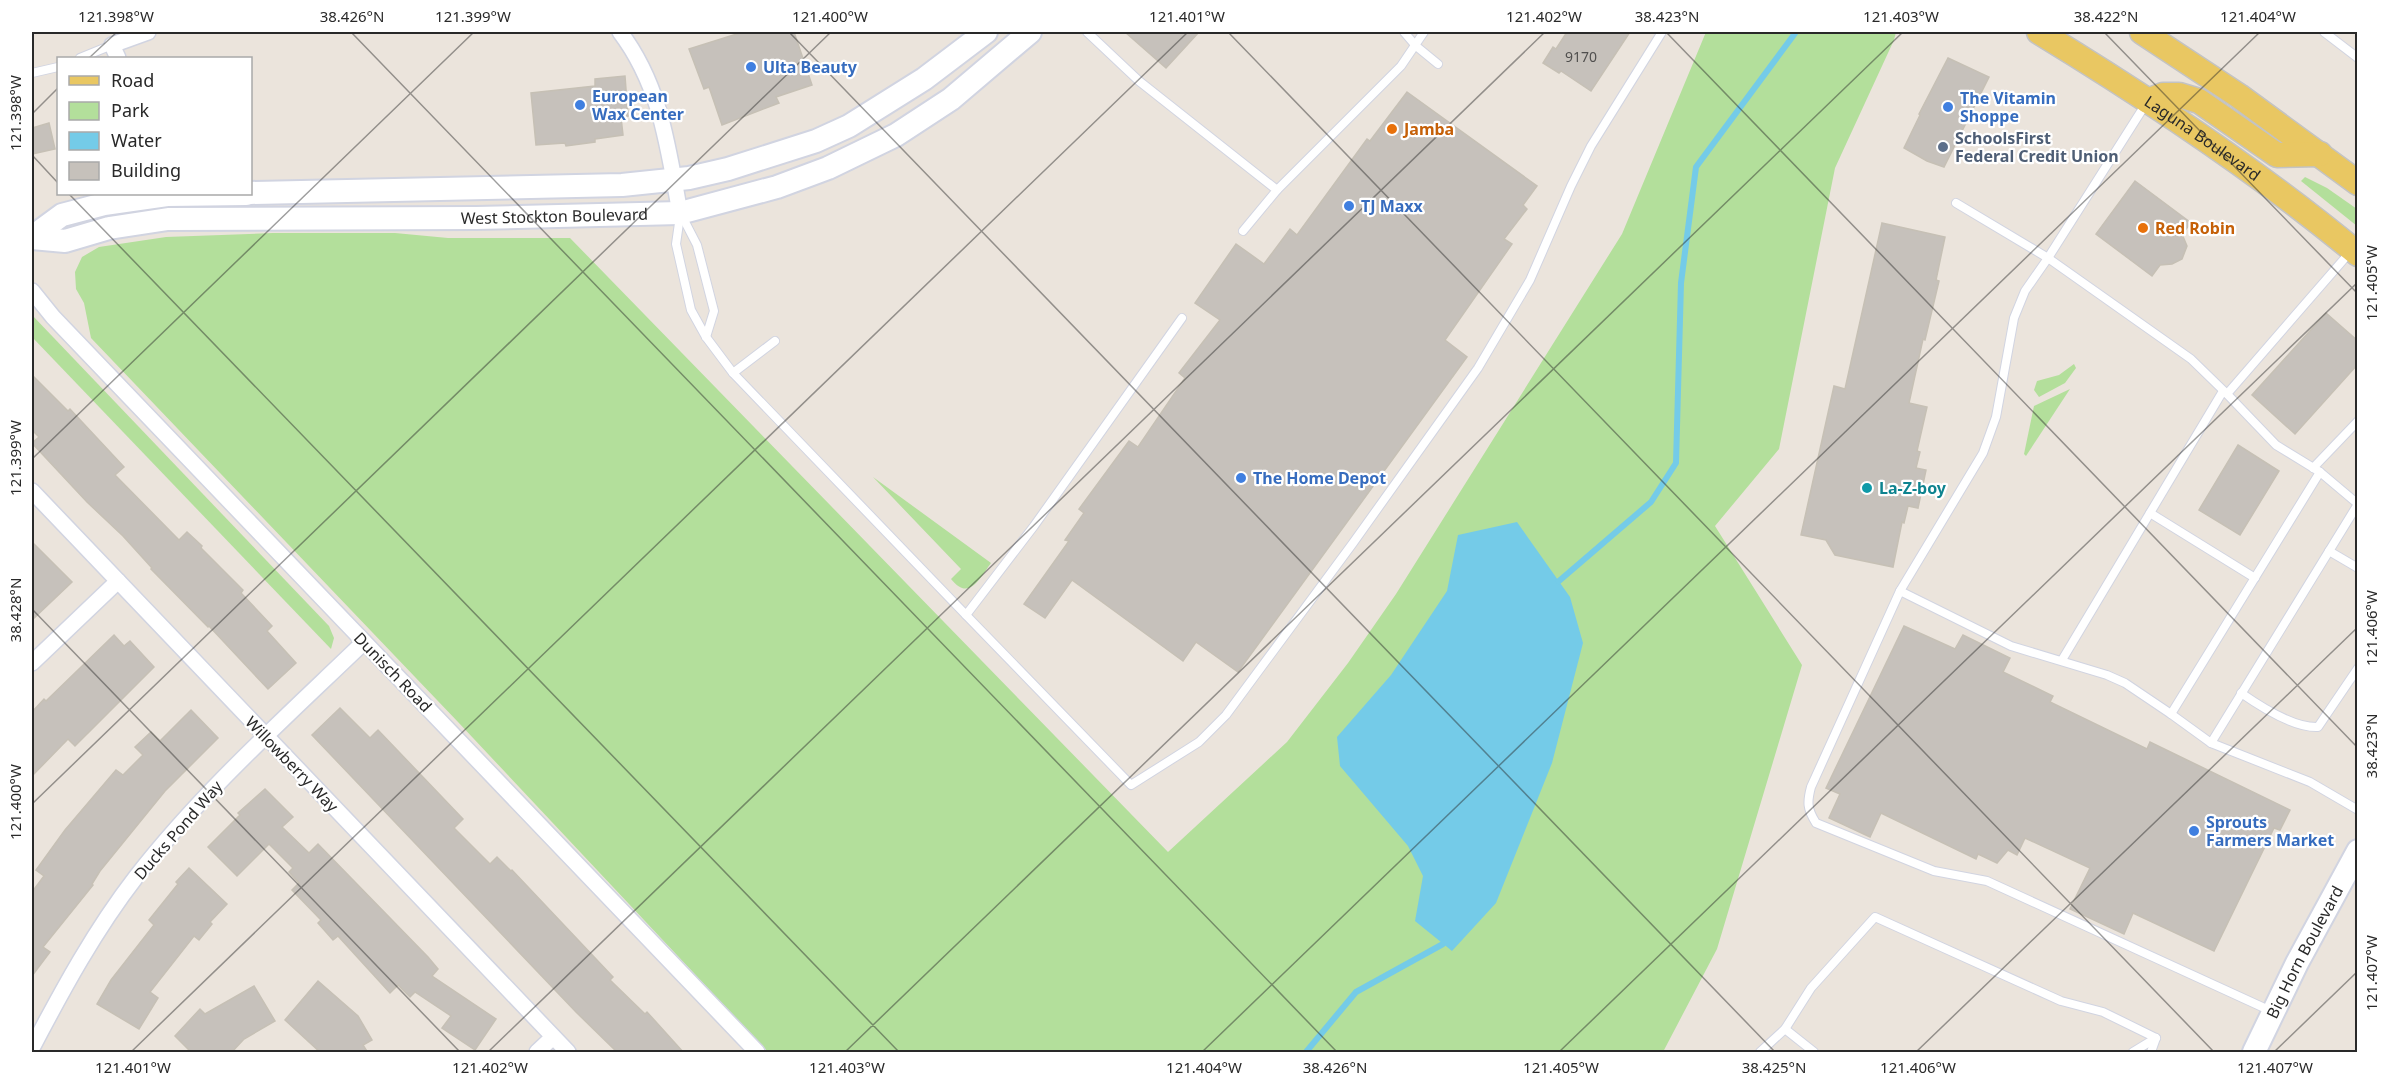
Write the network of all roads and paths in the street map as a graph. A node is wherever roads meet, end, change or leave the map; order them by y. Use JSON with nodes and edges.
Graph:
{"nodes":[{"id":1,"x":148,"y":32,"type":"edge"},
{"id":2,"x":620,"y":32,"type":"edge"},
{"id":3,"x":986,"y":32,"type":"edge"},
{"id":4,"x":1030,"y":32,"type":"edge"},
{"id":5,"x":1087,"y":32,"type":"edge"},
{"id":6,"x":1404,"y":32,"type":"edge"},
{"id":7,"x":1424,"y":32,"type":"edge"},
{"id":8,"x":1662,"y":32,"type":"edge"},
{"id":9,"x":2039,"y":32,"type":"edge"},
{"id":10,"x":2142,"y":32,"type":"edge"},
{"id":11,"x":2324,"y":32,"type":"edge"},
{"id":12,"x":1416,"y":46,"type":"junction"},
{"id":13,"x":115,"y":52,"type":"edge"},
{"id":14,"x":86,"y":57,"type":"edge"},
{"id":15,"x":2358,"y":58,"type":"edge"},
{"id":16,"x":1438,"y":64,"type":"dead end"},
{"id":17,"x":57,"y":67,"type":"edge"},
{"id":18,"x":32,"y":74,"type":"edge"},
{"id":19,"x":2148,"y":101,"type":"junction"},
{"id":20,"x":2320,"y":154,"type":"junction"},
{"id":21,"x":674,"y":181,"type":"junction"},
{"id":22,"x":2358,"y":183,"type":"edge"},
{"id":23,"x":1277,"y":190,"type":"junction"},
{"id":24,"x":252,"y":193,"type":"edge"},
{"id":25,"x":161,"y":195,"type":"edge"},
{"id":26,"x":1956,"y":203,"type":"dead end"},
{"id":27,"x":680,"y":213,"type":"junction"},
{"id":28,"x":1243,"y":231,"type":"dead end"},
{"id":29,"x":32,"y":238,"type":"edge"},
{"id":30,"x":2355,"y":252,"type":"edge"},
{"id":31,"x":2048,"y":258,"type":"junction"},
{"id":32,"x":32,"y":291,"type":"edge"},
{"id":33,"x":1182,"y":318,"type":"dead end"},
{"id":34,"x":706,"y":337,"type":"junction"},
{"id":35,"x":775,"y":341,"type":"dead end"},
{"id":36,"x":732,"y":373,"type":"junction"},
{"id":37,"x":2225,"y":392,"type":"junction"},
{"id":38,"x":2358,"y":421,"type":"edge"},
{"id":39,"x":2316,"y":470,"type":"junction"},
{"id":40,"x":32,"y":491,"type":"edge"},
{"id":41,"x":2358,"y":504,"type":"edge"},
{"id":42,"x":2150,"y":513,"type":"junction"},
{"id":43,"x":2329,"y":551,"type":"junction"},
{"id":44,"x":2358,"y":568,"type":"edge"},
{"id":45,"x":2255,"y":578,"type":"junction"},
{"id":46,"x":118,"y":581,"type":"junction"},
{"id":47,"x":1900,"y":591,"type":"junction"},
{"id":48,"x":966,"y":615,"type":"junction"},
{"id":49,"x":364,"y":642,"type":"junction"},
{"id":50,"x":2062,"y":660,"type":"junction"},
{"id":51,"x":32,"y":663,"type":"edge"},
{"id":52,"x":2358,"y":668,"type":"edge"},
{"id":53,"x":2241,"y":693,"type":"junction"},
{"id":54,"x":2171,"y":714,"type":"junction"},
{"id":55,"x":266,"y":736,"type":"junction"},
{"id":56,"x":2211,"y":743,"type":"junction"},
{"id":57,"x":2358,"y":810,"type":"edge"},
{"id":58,"x":2358,"y":851,"type":"edge"},
{"id":59,"x":2273,"y":1012,"type":"junction"},
{"id":60,"x":1785,"y":1029,"type":"junction"},
{"id":61,"x":553,"y":1037,"type":"junction"},
{"id":62,"x":2156,"y":1038,"type":"junction"},
{"id":63,"x":32,"y":1048,"type":"edge"},
{"id":64,"x":537,"y":1053,"type":"edge"},
{"id":65,"x":568,"y":1053,"type":"edge"},
{"id":66,"x":757,"y":1053,"type":"edge"},
{"id":67,"x":1760,"y":1053,"type":"edge"},
{"id":68,"x":1814,"y":1053,"type":"edge"},
{"id":69,"x":2133,"y":1053,"type":"edge"},
{"id":70,"x":2151,"y":1053,"type":"edge"},
{"id":71,"x":2253,"y":1053,"type":"edge"}],
"edges":[{"from":1,"to":13,"type":"street"},
{"from":2,"to":21,"type":"street"},
{"from":3,"to":21,"type":"street","name":"West Stockton Boulevard"},
{"from":4,"to":27,"type":"street","name":"West Stockton Boulevard"},
{"from":5,"to":23,"type":"lane"},
{"from":6,"to":12,"type":"lane"},
{"from":7,"to":12,"type":"lane"},
{"from":8,"to":48,"type":"lane"},
{"from":9,"to":19,"type":"main road","name":"Laguna Boulevard"},
{"from":10,"to":20,"type":"main road"},
{"from":11,"to":15,"type":"lane"},
{"from":12,"to":16,"type":"lane"},
{"from":12,"to":23,"type":"lane"},
{"from":13,"to":14,"type":"lane"},
{"from":17,"to":18,"type":"lane"},
{"from":19,"to":20,"type":"main road"},
{"from":19,"to":30,"type":"main road","name":"Laguna Boulevard"},
{"from":19,"to":31,"type":"lane"},
{"from":20,"to":22,"type":"main road"},
{"from":21,"to":24,"type":"street","name":"West Stockton Boulevard"},
{"from":21,"to":27,"type":"street"},
{"from":23,"to":28,"type":"lane"},
{"from":25,"to":29,"type":"street","name":"West Stockton Boulevard"},
{"from":26,"to":31,"type":"lane"},
{"from":27,"to":29,"type":"street","name":"West Stockton Boulevard"},
{"from":27,"to":34,"type":"lane"},
{"from":27,"to":34,"type":"lane"},
{"from":30,"to":37,"type":"lane"},
{"from":31,"to":37,"type":"lane"},
{"from":31,"to":47,"type":"lane"},
{"from":32,"to":49,"type":"street","name":"Dunisch Road"},
{"from":33,"to":48,"type":"lane"},
{"from":34,"to":36,"type":"lane"},
{"from":35,"to":36,"type":"lane"},
{"from":36,"to":48,"type":"lane"},
{"from":37,"to":39,"type":"lane"},
{"from":37,"to":42,"type":"lane"},
{"from":38,"to":39,"type":"lane"},
{"from":39,"to":41,"type":"lane"},
{"from":39,"to":45,"type":"lane"},
{"from":40,"to":46,"type":"street","name":"Willowberry Way"},
{"from":41,"to":43,"type":"lane"},
{"from":42,"to":45,"type":"lane"},
{"from":42,"to":50,"type":"lane"},
{"from":43,"to":44,"type":"lane"},
{"from":43,"to":53,"type":"lane"},
{"from":45,"to":54,"type":"lane"},
{"from":46,"to":51,"type":"street"},
{"from":46,"to":55,"type":"street","name":"Willowberry Way"},
{"from":47,"to":50,"type":"lane"},
{"from":47,"to":59,"type":"lane"},
{"from":49,"to":55,"type":"street","name":"Ducks Pond Way"},
{"from":49,"to":66,"type":"street","name":"Dunisch Road"},
{"from":50,"to":54,"type":"lane"},
{"from":52,"to":53,"type":"lane"},
{"from":53,"to":56,"type":"lane"},
{"from":54,"to":56,"type":"lane"},
{"from":55,"to":61,"type":"street","name":"Willowberry Way"},
{"from":55,"to":63,"type":"street","name":"Ducks Pond Way"},
{"from":56,"to":57,"type":"lane"},
{"from":58,"to":59,"type":"street","name":"Big Horn Boulevard"},
{"from":59,"to":71,"type":"street","name":"Big Horn Boulevard"},
{"from":60,"to":62,"type":"lane"},
{"from":60,"to":67,"type":"lane"},
{"from":60,"to":68,"type":"lane"},
{"from":61,"to":64,"type":"street"},
{"from":61,"to":65,"type":"street","name":"Willowberry Way"},
{"from":62,"to":69,"type":"lane"},
{"from":62,"to":70,"type":"lane"}]}
